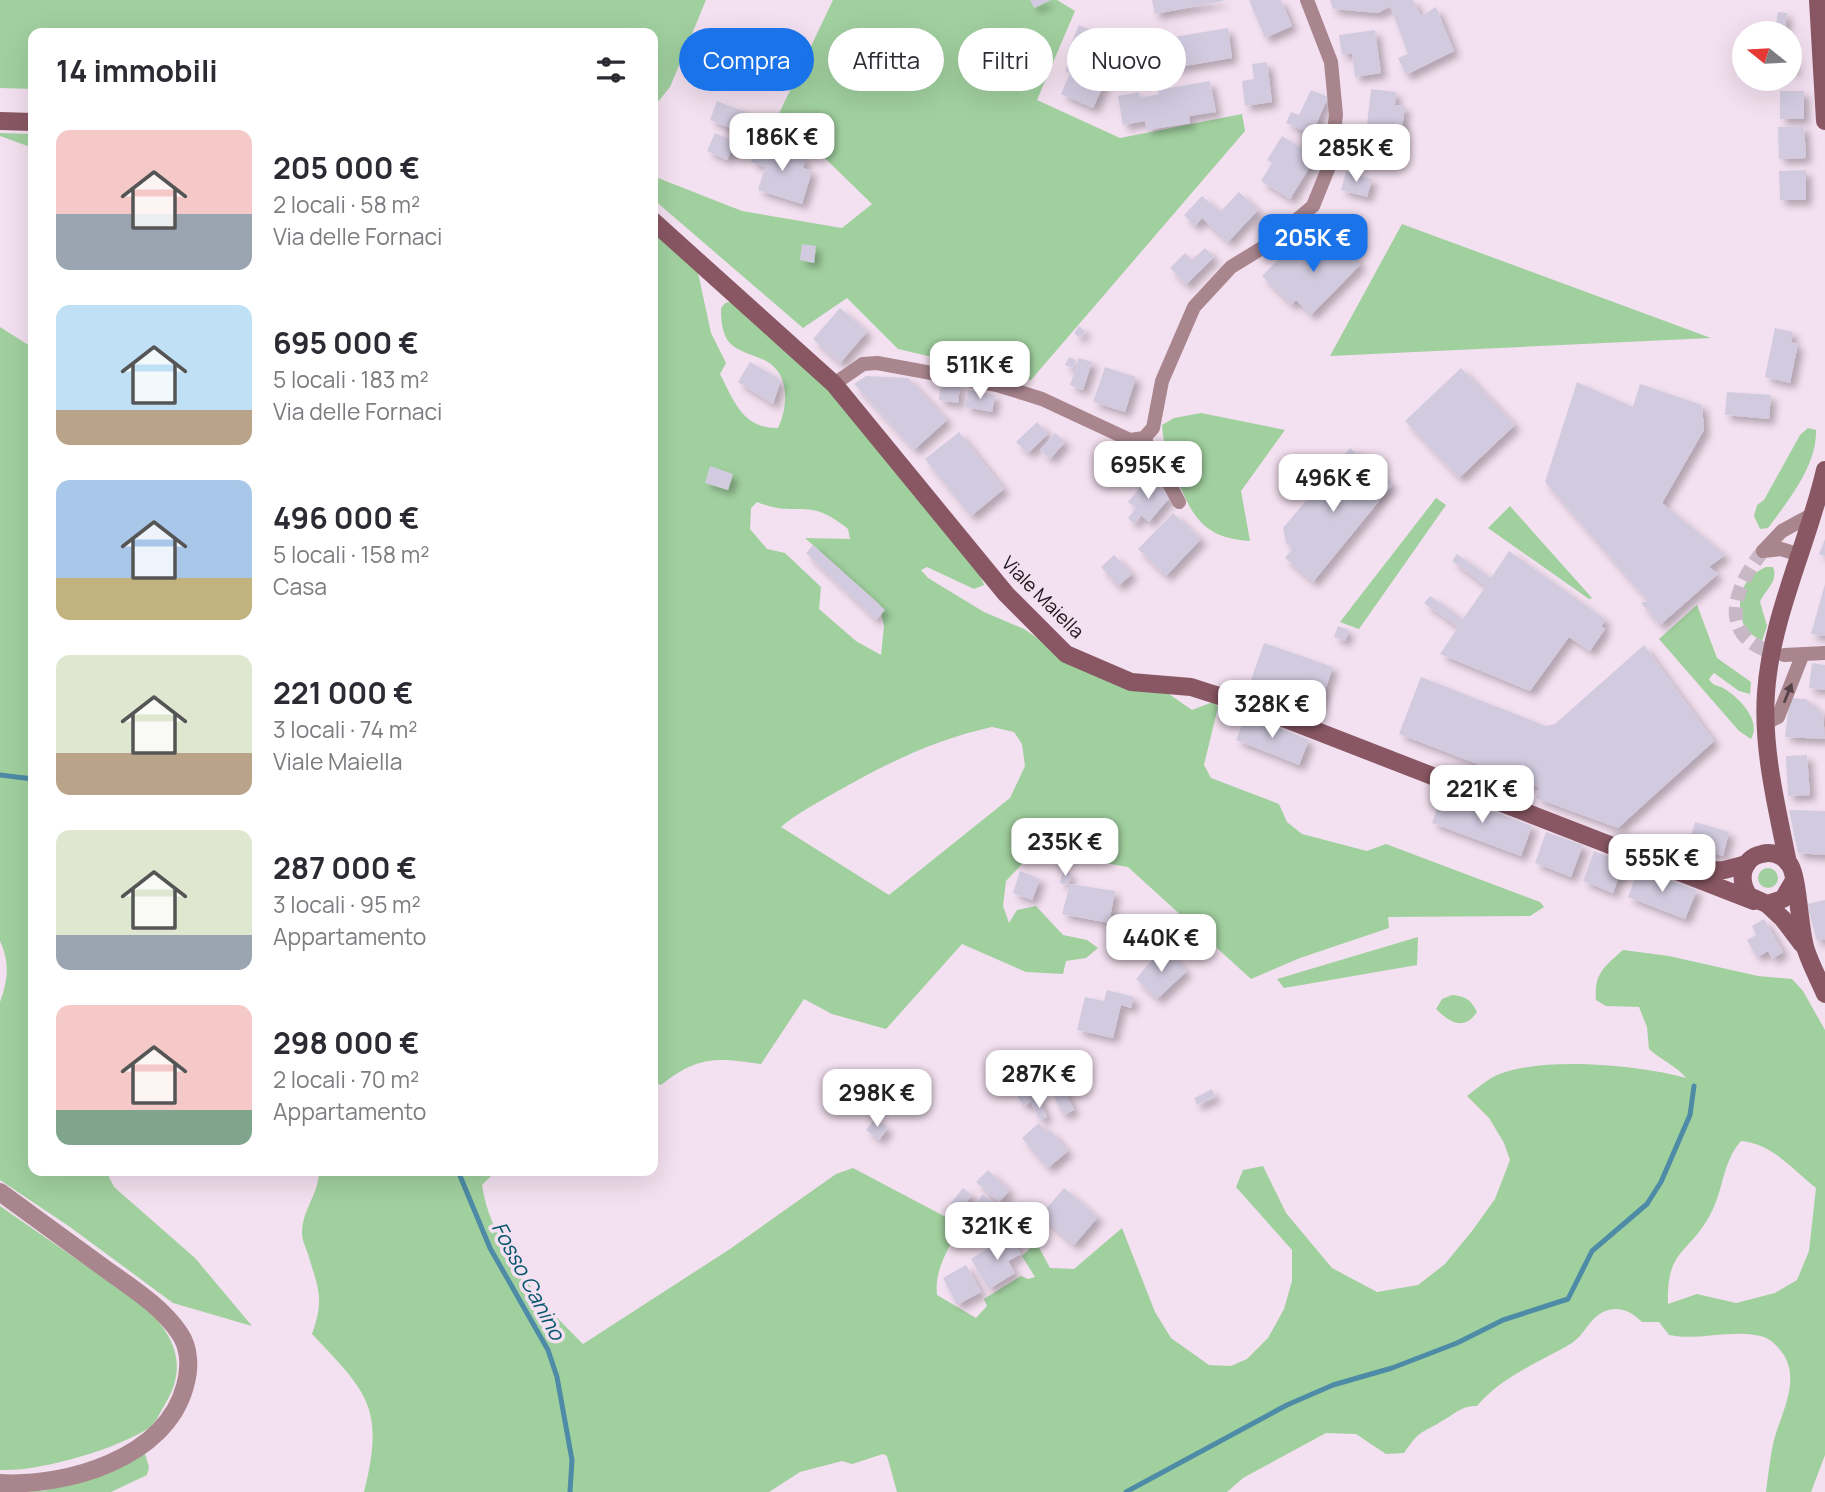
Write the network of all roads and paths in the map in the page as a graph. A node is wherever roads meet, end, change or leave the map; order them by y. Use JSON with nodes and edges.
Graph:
{"nodes":[{"id":1,"x":1307,"y":0,"type":"edge"},
{"id":2,"x":1818,"y":0,"type":"edge"},
{"id":3,"x":0,"y":121,"type":"edge"},
{"id":4,"x":1825,"y":121,"type":"edge"},
{"id":5,"x":28,"y":122,"type":"edge"},
{"id":6,"x":658,"y":226,"type":"edge"},
{"id":7,"x":834,"y":384,"type":"junction"},
{"id":8,"x":1144,"y":438,"type":"junction"},
{"id":9,"x":1825,"y":470,"type":"edge"},
{"id":10,"x":1179,"y":502,"type":"dead end"},
{"id":11,"x":1813,"y":514,"type":"junction"},
{"id":12,"x":1800,"y":555,"type":"junction"},
{"id":13,"x":1825,"y":653,"type":"edge"},
{"id":14,"x":1784,"y":655,"type":"tunnel mouth"},
{"id":15,"x":1802,"y":656,"type":"junction"},
{"id":16,"x":1766,"y":723,"type":"junction"},
{"id":17,"x":1775,"y":800,"type":"junction"},
{"id":18,"x":1753,"y":859,"type":"junction"},
{"id":19,"x":1788,"y":863,"type":"junction"},
{"id":20,"x":1682,"y":871,"type":"junction"},
{"id":21,"x":1793,"y":882,"type":"junction"},
{"id":22,"x":1761,"y":902,"type":"junction"},
{"id":23,"x":1806,"y":950,"type":"junction"},
{"id":24,"x":1825,"y":994,"type":"edge"},
{"id":25,"x":0,"y":1192,"type":"edge"},
{"id":26,"x":0,"y":1483,"type":"edge"}],
"edges":[{"from":1,"to":8,"type":"street"},
{"from":2,"to":4,"type":"main road"},
{"from":3,"to":5,"type":"main road"},
{"from":6,"to":7,"type":"main road","name":"Viale Maiella"},
{"from":7,"to":8,"type":"street"},
{"from":7,"to":20,"type":"main road","name":"Viale Maiella"},
{"from":8,"to":10,"type":"street"},
{"from":9,"to":11,"type":"main road"},
{"from":11,"to":12,"type":"main road"},
{"from":11,"to":12,"type":"street"},
{"from":12,"to":16,"type":"main road"},
{"from":13,"to":15,"type":"street"},
{"from":14,"to":15,"type":"street"},
{"from":16,"to":15,"type":"street","one_way":true},
{"from":16,"to":17,"type":"main road"},
{"from":17,"to":18,"type":"main road"},
{"from":17,"to":19,"type":"main road"},
{"from":18,"to":19,"type":"main road"},
{"from":18,"to":20,"type":"main road","name":"Viale Maiella"},
{"from":18,"to":22,"type":"main road"},
{"from":19,"to":21,"type":"main road"},
{"from":20,"to":22,"type":"main road","name":"Viale Maiella"},
{"from":21,"to":22,"type":"main road"},
{"from":21,"to":23,"type":"main road"},
{"from":22,"to":23,"type":"main road"},
{"from":23,"to":24,"type":"main road"},
{"from":25,"to":26,"type":"street"}]}
